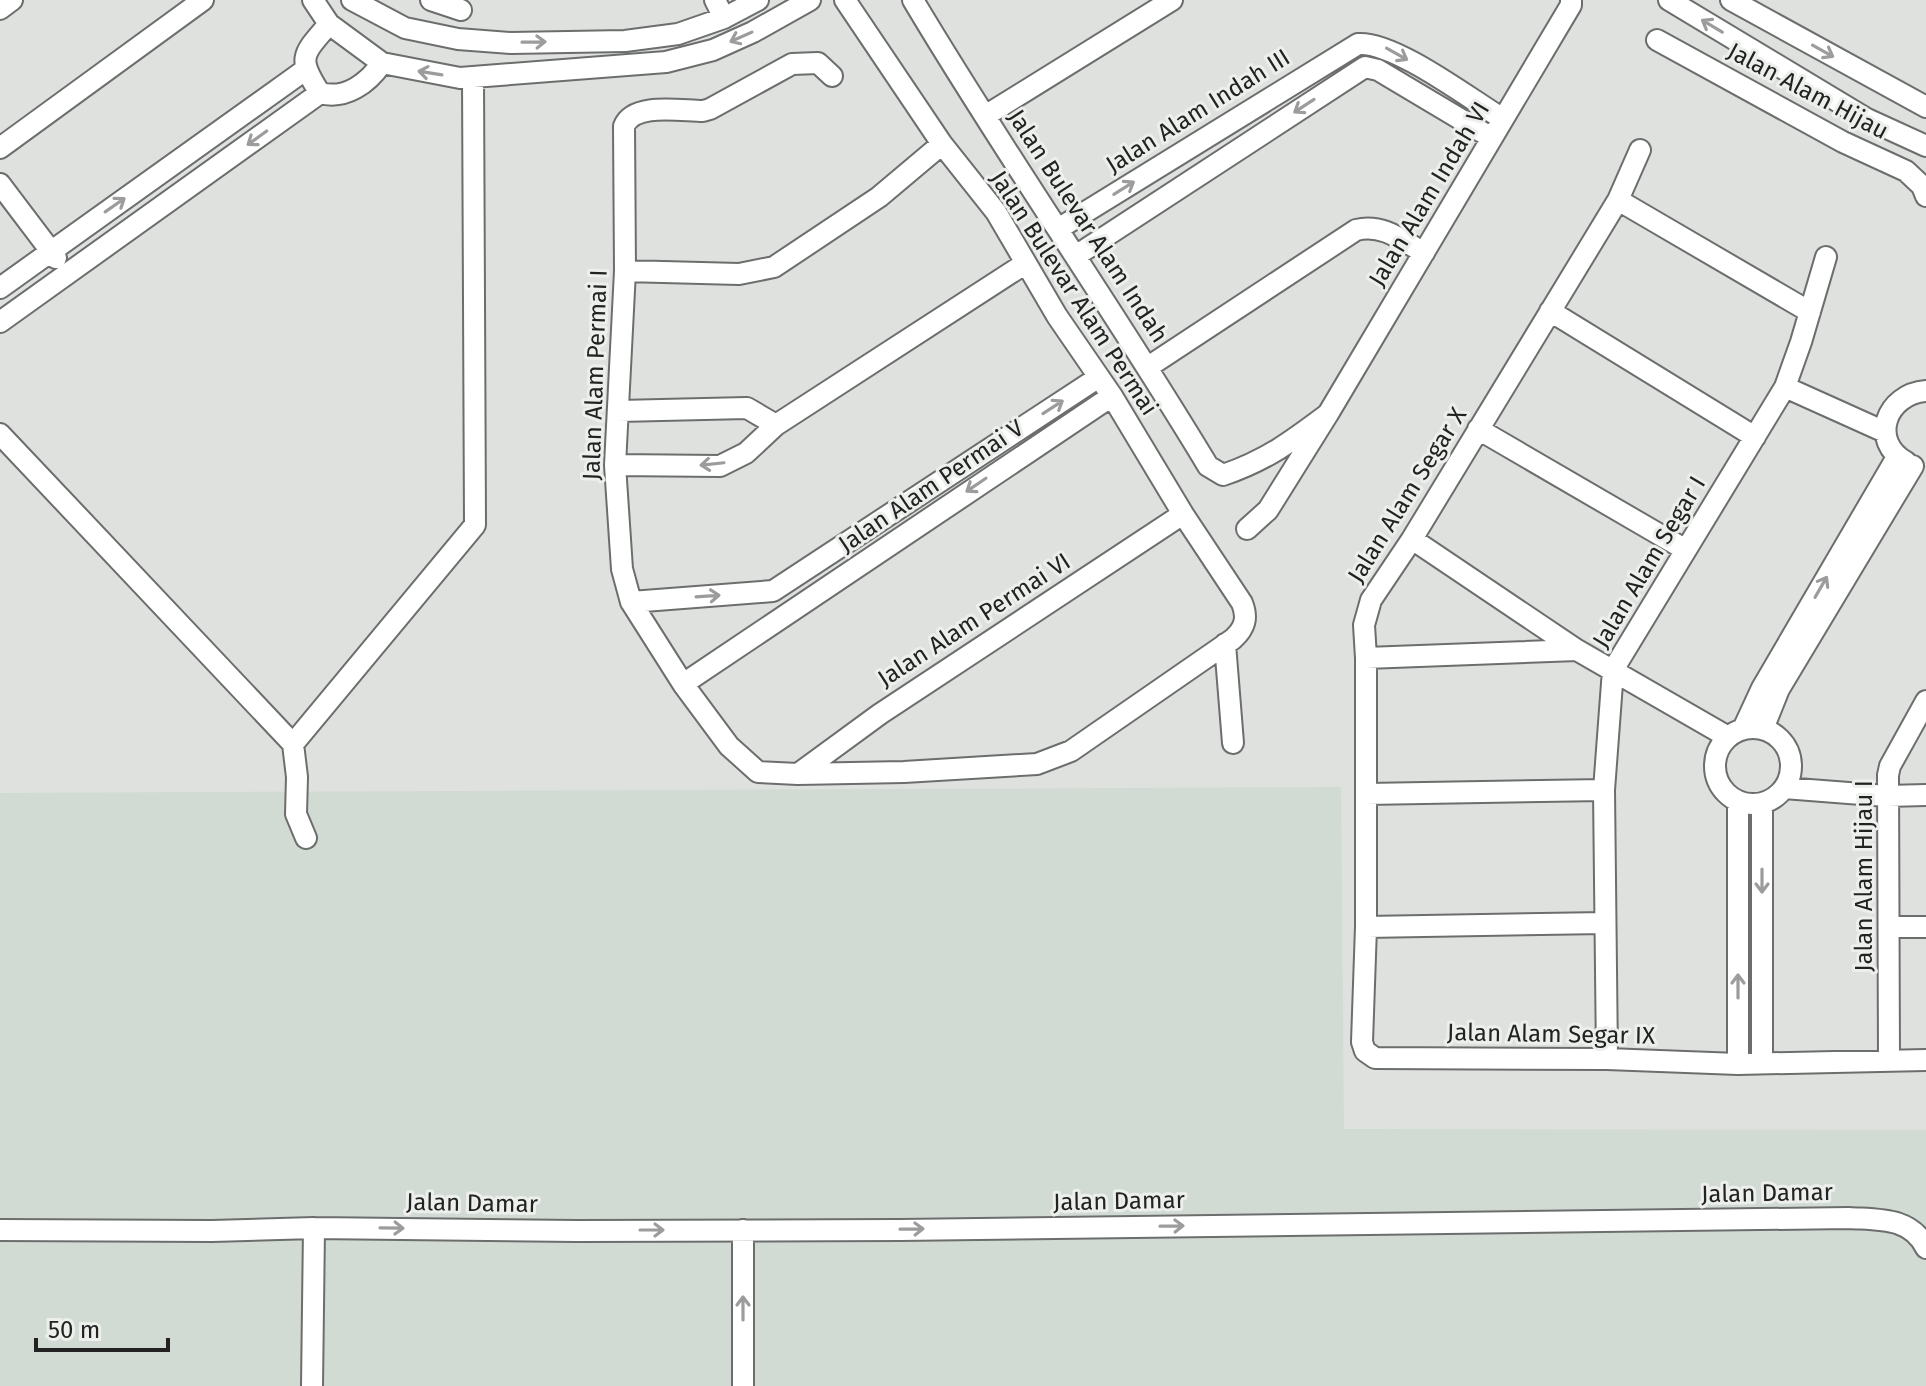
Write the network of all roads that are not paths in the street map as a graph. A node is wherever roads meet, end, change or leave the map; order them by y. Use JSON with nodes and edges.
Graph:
{"nodes":[{"id":1,"x":12,"y":0,"type":"edge"},
{"id":2,"x":203,"y":0,"type":"edge"},
{"id":3,"x":313,"y":0,"type":"edge"},
{"id":4,"x":352,"y":0,"type":"edge"},
{"id":5,"x":431,"y":0,"type":"edge"},
{"id":6,"x":758,"y":0,"type":"edge"},
{"id":7,"x":810,"y":0,"type":"edge"},
{"id":8,"x":845,"y":0,"type":"edge"},
{"id":9,"x":913,"y":0,"type":"edge"},
{"id":10,"x":1172,"y":0,"type":"edge"},
{"id":11,"x":1571,"y":0,"type":"edge"},
{"id":12,"x":1669,"y":0,"type":"edge"},
{"id":13,"x":1731,"y":0,"type":"edge"},
{"id":14,"x":727,"y":8,"type":"edge"},
{"id":15,"x":0,"y":9,"type":"edge"},
{"id":16,"x":461,"y":10,"type":"dead end"},
{"id":17,"x":329,"y":24,"type":"junction"},
{"id":18,"x":1657,"y":40,"type":"dead end"},
{"id":19,"x":1368,"y":43,"type":"junction"},
{"id":20,"x":382,"y":64,"type":"junction"},
{"id":21,"x":1365,"y":67,"type":"junction"},
{"id":22,"x":305,"y":70,"type":"junction"},
{"id":23,"x":832,"y":76,"type":"dead end"},
{"id":24,"x":473,"y":77,"type":"junction"},
{"id":25,"x":320,"y":93,"type":"junction"},
{"id":26,"x":1926,"y":107,"type":"edge"},
{"id":27,"x":985,"y":116,"type":"junction"},
{"id":28,"x":1503,"y":119,"type":"junction"},
{"id":29,"x":1492,"y":138,"type":"junction"},
{"id":30,"x":942,"y":144,"type":"junction"},
{"id":31,"x":1926,"y":146,"type":"edge"},
{"id":32,"x":0,"y":148,"type":"edge"},
{"id":33,"x":1640,"y":150,"type":"dead end"},
{"id":34,"x":0,"y":184,"type":"edge"},
{"id":35,"x":1926,"y":196,"type":"edge"},
{"id":36,"x":1618,"y":200,"type":"junction"},
{"id":37,"x":1058,"y":229,"type":"junction"},
{"id":38,"x":51,"y":250,"type":"junction"},
{"id":39,"x":1424,"y":253,"type":"junction"},
{"id":40,"x":1077,"y":255,"type":"junction"},
{"id":41,"x":1826,"y":257,"type":"dead end"},
{"id":42,"x":1026,"y":263,"type":"junction"},
{"id":43,"x":625,"y":271,"type":"junction"},
{"id":44,"x":67,"y":275,"type":"junction"},
{"id":45,"x":0,"y":288,"type":"edge"},
{"id":46,"x":1550,"y":311,"type":"junction"},
{"id":47,"x":1810,"y":312,"type":"junction"},
{"id":48,"x":0,"y":322,"type":"edge"},
{"id":49,"x":1148,"y":367,"type":"junction"},
{"id":50,"x":1099,"y":377,"type":"junction"},
{"id":51,"x":1785,"y":387,"type":"junction"},
{"id":52,"x":1925,"y":389,"type":"edge"},
{"id":53,"x":1112,"y":396,"type":"junction"},
{"id":54,"x":619,"y":411,"type":"junction"},
{"id":55,"x":1328,"y":414,"type":"junction"},
{"id":56,"x":776,"y":425,"type":"junction"},
{"id":57,"x":1478,"y":429,"type":"junction"},
{"id":58,"x":1885,"y":432,"type":"junction"},
{"id":59,"x":0,"y":434,"type":"edge"},
{"id":60,"x":1755,"y":437,"type":"junction"},
{"id":61,"x":1912,"y":463,"type":"edge"},
{"id":62,"x":615,"y":465,"type":"junction"},
{"id":63,"x":1223,"y":475,"type":"joint"},
{"id":64,"x":1183,"y":514,"type":"junction"},
{"id":65,"x":1247,"y":529,"type":"dead end"},
{"id":66,"x":1412,"y":539,"type":"junction"},
{"id":67,"x":1686,"y":550,"type":"junction"},
{"id":68,"x":773,"y":591,"type":"junction"},
{"id":69,"x":631,"y":602,"type":"junction"},
{"id":70,"x":781,"y":620,"type":"junction"},
{"id":71,"x":1245,"y":622,"type":"joint"},
{"id":72,"x":1225,"y":644,"type":"junction"},
{"id":73,"x":1577,"y":650,"type":"junction"},
{"id":74,"x":1366,"y":658,"type":"junction"},
{"id":75,"x":1613,"y":670,"type":"junction"},
{"id":76,"x":683,"y":684,"type":"junction"},
{"id":77,"x":1926,"y":701,"type":"edge"},
{"id":78,"x":1745,"y":731,"type":"junction"},
{"id":79,"x":1233,"y":743,"type":"dead end"},
{"id":80,"x":293,"y":744,"type":"junction"},
{"id":81,"x":798,"y":774,"type":"junction"},
{"id":82,"x":1784,"y":788,"type":"junction"},
{"id":83,"x":1604,"y":790,"type":"junction"},
{"id":84,"x":1366,"y":794,"type":"junction"},
{"id":85,"x":1926,"y":795,"type":"edge"},
{"id":86,"x":1887,"y":796,"type":"junction"},
{"id":87,"x":1738,"y":801,"type":"junction"},
{"id":88,"x":1762,"y":803,"type":"junction"},
{"id":89,"x":306,"y":838,"type":"dead end"},
{"id":90,"x":1605,"y":923,"type":"junction"},
{"id":91,"x":1366,"y":927,"type":"junction"},
{"id":92,"x":1890,"y":927,"type":"junction"},
{"id":93,"x":1926,"y":927,"type":"edge"},
{"id":94,"x":1365,"y":1051,"type":"joint"},
{"id":95,"x":1607,"y":1059,"type":"junction"},
{"id":96,"x":1889,"y":1060,"type":"junction"},
{"id":97,"x":1926,"y":1060,"type":"edge"},
{"id":98,"x":1762,"y":1063,"type":"junction"},
{"id":99,"x":1738,"y":1064,"type":"junction"},
{"id":100,"x":314,"y":1228,"type":"junction"},
{"id":101,"x":0,"y":1230,"type":"edge"},
{"id":102,"x":743,"y":1230,"type":"junction"},
{"id":103,"x":1923,"y":1243,"type":"edge"},
{"id":104,"x":312,"y":1386,"type":"edge"},
{"id":105,"x":743,"y":1386,"type":"edge"}],
"edges":[{"from":1,"to":15,"type":"street"},
{"from":2,"to":32,"type":"street"},
{"from":3,"to":17,"type":"street"},
{"from":4,"to":14,"type":"street","one_way":true},
{"from":5,"to":16,"type":"street"},
{"from":6,"to":14,"type":"street"},
{"from":7,"to":24,"type":"street","one_way":true},
{"from":8,"to":30,"type":"street","name":"Jalan Bulevar Alam Permai"},
{"from":9,"to":27,"type":"street","name":"Jalan Bulevar Alam Indah"},
{"from":10,"to":27,"type":"street"},
{"from":11,"to":28,"type":"street","name":"Jalan Alam Indah VI"},
{"from":31,"to":12,"type":"street","one_way":true},
{"from":13,"to":26,"type":"street","one_way":true},
{"from":17,"to":20,"type":"street"},
{"from":17,"to":22,"type":"street"},
{"from":18,"to":35,"type":"street","name":"Jalan Alam Hijau"},
{"from":19,"to":21,"type":"street"},
{"from":19,"to":28,"type":"street","one_way":true},
{"from":37,"to":19,"type":"street","name":"Jalan Alam Indah III","one_way":true},
{"from":24,"to":20,"type":"street","one_way":true},
{"from":20,"to":25,"type":"street"},
{"from":21,"to":29,"type":"street"},
{"from":21,"to":40,"type":"street","one_way":true},
{"from":22,"to":25,"type":"street"},
{"from":38,"to":22,"type":"street","one_way":true},
{"from":23,"to":43,"type":"street","name":"Jalan Alam Permai I"},
{"from":24,"to":80,"type":"street"},
{"from":25,"to":44,"type":"street","one_way":true},
{"from":27,"to":37,"type":"street","name":"Jalan Bulevar Alam Indah"},
{"from":28,"to":29,"type":"street","name":"Jalan Alam Indah VI"},
{"from":29,"to":39,"type":"street","name":"Jalan Alam Indah VI"},
{"from":30,"to":42,"type":"street","name":"Jalan Bulevar Alam Permai"},
{"from":30,"to":43,"type":"street"},
{"from":33,"to":36,"type":"street","name":"Jalan Alam Segar X"},
{"from":34,"to":38,"type":"street"},
{"from":36,"to":46,"type":"street","name":"Jalan Alam Segar X"},
{"from":36,"to":47,"type":"street"},
{"from":37,"to":40,"type":"street","name":"Jalan Bulevar Alam Indah"},
{"from":38,"to":44,"type":"street"},
{"from":38,"to":45,"type":"street"},
{"from":39,"to":49,"type":"street"},
{"from":39,"to":55,"type":"street","name":"Jalan Alam Indah VI"},
{"from":40,"to":49,"type":"street","name":"Jalan Bulevar Alam Indah"},
{"from":41,"to":47,"type":"street","name":"Jalan Alam Segar I"},
{"from":42,"to":50,"type":"street","name":"Jalan Bulevar Alam Permai"},
{"from":42,"to":56,"type":"street"},
{"from":43,"to":54,"type":"street","name":"Jalan Alam Permai I"},
{"from":44,"to":48,"type":"street"},
{"from":46,"to":57,"type":"street","name":"Jalan Alam Segar X"},
{"from":46,"to":60,"type":"street"},
{"from":47,"to":51,"type":"street","name":"Jalan Alam Segar I"},
{"from":49,"to":63,"type":"street","name":"Jalan Bulevar Alam Indah"},
{"from":50,"to":53,"type":"street","name":"Jalan Bulevar Alam Permai"},
{"from":68,"to":50,"type":"street","name":"Jalan Alam Permai V","one_way":true},
{"from":51,"to":58,"type":"street"},
{"from":51,"to":60,"type":"street","name":"Jalan Alam Segar I"},
{"from":52,"to":58,"type":"street"},
{"from":53,"to":64,"type":"street","name":"Jalan Bulevar Alam Permai"},
{"from":53,"to":70,"type":"street","name":"Jalan Alam Permai V","one_way":true},
{"from":54,"to":56,"type":"street"},
{"from":54,"to":62,"type":"street","name":"Jalan Alam Permai I"},
{"from":55,"to":63,"type":"street","name":"Jalan Alam Indah VI"},
{"from":55,"to":65,"type":"street","name":"Jalan Alam Indah VI"},
{"from":56,"to":62,"type":"street","one_way":true},
{"from":57,"to":66,"type":"street","name":"Jalan Alam Segar X"},
{"from":57,"to":67,"type":"street"},
{"from":58,"to":61,"type":"street"},
{"from":59,"to":80,"type":"street"},
{"from":60,"to":67,"type":"street","name":"Jalan Alam Segar I"},
{"from":61,"to":78,"type":"street"},
{"from":62,"to":69,"type":"street","name":"Jalan Alam Permai I"},
{"from":64,"to":71,"type":"street","name":"Jalan Bulevar Alam Permai"},
{"from":64,"to":81,"type":"street","name":"Jalan Alam Permai VI"},
{"from":66,"to":73,"type":"street"},
{"from":66,"to":74,"type":"street","name":"Jalan Alam Segar X"},
{"from":67,"to":75,"type":"street","name":"Jalan Alam Segar I"},
{"from":69,"to":68,"type":"street","name":"Jalan Alam Permai V","one_way":true},
{"from":68,"to":70,"type":"street"},
{"from":69,"to":76,"type":"street","name":"Jalan Alam Permai I"},
{"from":70,"to":76,"type":"street","name":"Jalan Alam Permai V"},
{"from":71,"to":72,"type":"street","name":"Jalan Alam Permai I"},
{"from":72,"to":79,"type":"street"},
{"from":72,"to":81,"type":"street","name":"Jalan Alam Permai I"},
{"from":73,"to":74,"type":"street"},
{"from":73,"to":75,"type":"street"},
{"from":74,"to":84,"type":"street","name":"Jalan Alam Segar X"},
{"from":75,"to":78,"type":"street"},
{"from":75,"to":83,"type":"street","name":"Jalan Alam Segar I"},
{"from":76,"to":81,"type":"street","name":"Jalan Alam Permai I"},
{"from":77,"to":86,"type":"street","name":"Jalan Alam Hijau I"},
{"from":78,"to":82,"type":"street"},
{"from":78,"to":87,"type":"street"},
{"from":80,"to":89,"type":"street"},
{"from":82,"to":86,"type":"street"},
{"from":82,"to":88,"type":"street"},
{"from":83,"to":84,"type":"street"},
{"from":83,"to":90,"type":"street","name":"Jalan Alam Segar I"},
{"from":84,"to":91,"type":"street","name":"Jalan Alam Segar X"},
{"from":85,"to":86,"type":"street"},
{"from":86,"to":92,"type":"street","name":"Jalan Alam Hijau I"},
{"from":87,"to":88,"type":"street"},
{"from":99,"to":87,"type":"street","one_way":true},
{"from":88,"to":98,"type":"street","one_way":true},
{"from":90,"to":91,"type":"street"},
{"from":90,"to":95,"type":"street","name":"Jalan Alam Segar I"},
{"from":91,"to":94,"type":"street","name":"Jalan Alam Segar X"},
{"from":92,"to":93,"type":"street"},
{"from":92,"to":96,"type":"street","name":"Jalan Alam Hijau I"},
{"from":94,"to":95,"type":"street","name":"Jalan Alam Segar IX"},
{"from":95,"to":99,"type":"street","name":"Jalan Alam Segar IX"},
{"from":96,"to":97,"type":"street","name":"Jalan Alam Segar IX"},
{"from":96,"to":98,"type":"street","name":"Jalan Alam Segar IX"},
{"from":98,"to":99,"type":"street","name":"Jalan Alam Segar IX"},
{"from":100,"to":101,"type":"street","name":"Jalan Damar"},
{"from":100,"to":102,"type":"street","name":"Jalan Damar","one_way":true},
{"from":100,"to":104,"type":"street"},
{"from":102,"to":103,"type":"street","name":"Jalan Damar","one_way":true},
{"from":105,"to":102,"type":"street","one_way":true}]}
